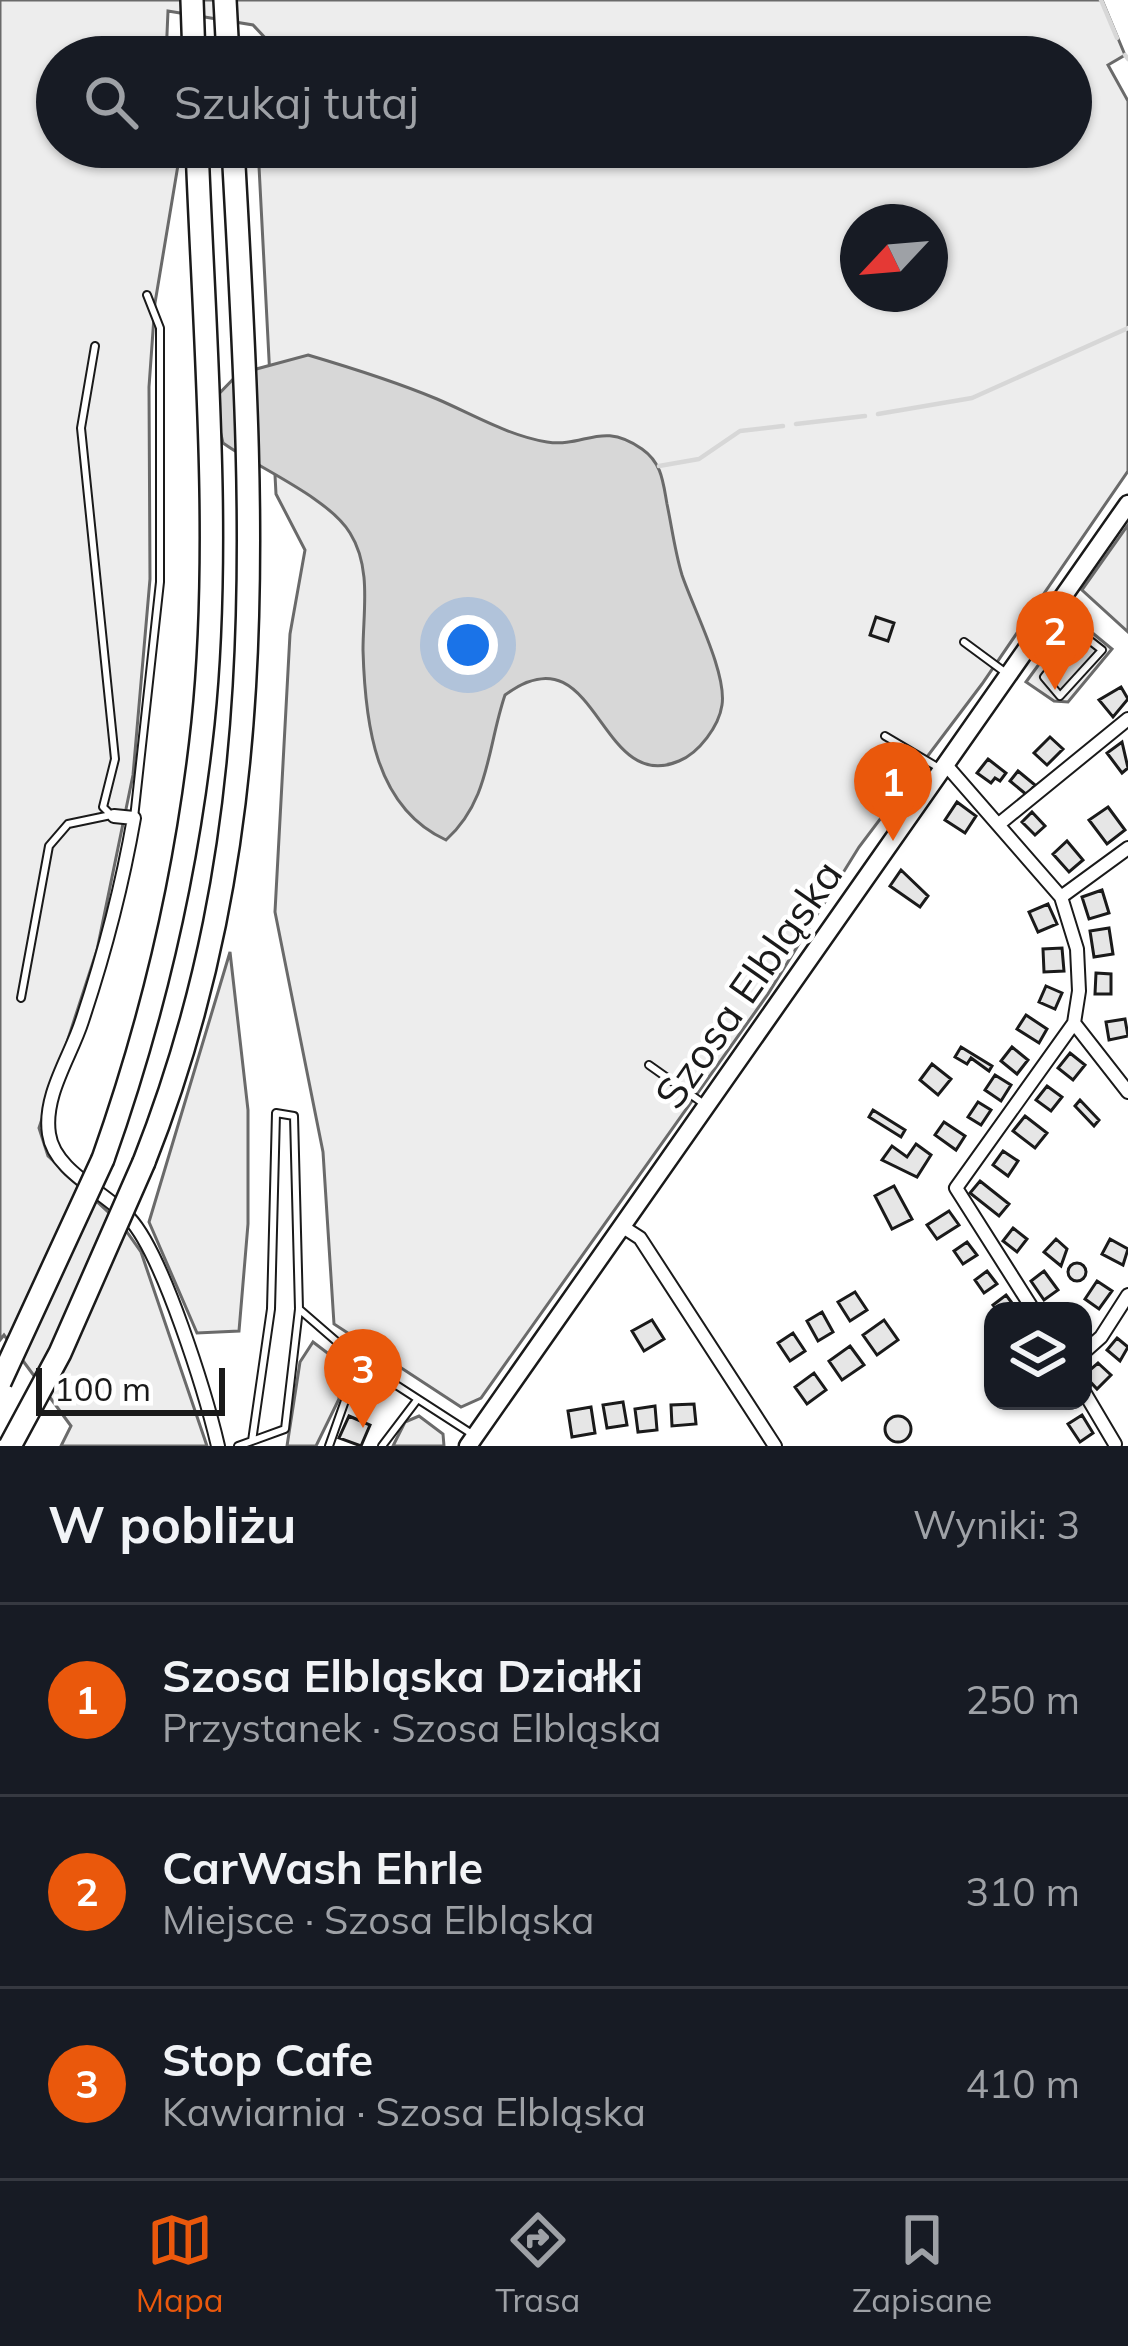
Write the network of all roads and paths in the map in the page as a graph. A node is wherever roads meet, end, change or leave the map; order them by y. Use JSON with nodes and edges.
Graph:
{"nodes":[{"id":1,"x":192,"y":0,"type":"edge"},
{"id":2,"x":225,"y":0,"type":"edge"},
{"id":3,"x":193,"y":36,"type":"edge"},
{"id":4,"x":227,"y":36,"type":"edge"},
{"id":5,"x":198,"y":168,"type":"edge"},
{"id":6,"x":234,"y":168,"type":"edge"},
{"id":7,"x":147,"y":295,"type":"dead end"},
{"id":8,"x":95,"y":346,"type":"dead end"},
{"id":9,"x":1128,"y":504,"type":"edge"},
{"id":10,"x":1072,"y":609,"type":"dead end"},
{"id":11,"x":1079,"y":632,"type":"junction"},
{"id":12,"x":964,"y":643,"type":"dead end"},
{"id":13,"x":1009,"y":675,"type":"junction"},
{"id":14,"x":1128,"y":719,"type":"edge"},
{"id":15,"x":885,"y":736,"type":"dead end"},
{"id":16,"x":944,"y":768,"type":"junction"},
{"id":17,"x":113,"y":815,"type":"junction"},
{"id":18,"x":134,"y":818,"type":"junction"},
{"id":19,"x":998,"y":824,"type":"junction"},
{"id":20,"x":1128,"y":848,"type":"edge"},
{"id":21,"x":1061,"y":897,"type":"junction"},
{"id":22,"x":21,"y":998,"type":"dead end"},
{"id":23,"x":1073,"y":1023,"type":"junction"},
{"id":24,"x":649,"y":1065,"type":"dead end"},
{"id":25,"x":1128,"y":1092,"type":"edge"},
{"id":26,"x":707,"y":1106,"type":"junction"},
{"id":27,"x":623,"y":1227,"type":"junction"},
{"id":28,"x":1128,"y":1295,"type":"edge"},
{"id":29,"x":1028,"y":1302,"type":"edge"},
{"id":30,"x":299,"y":1310,"type":"junction"},
{"id":31,"x":1092,"y":1345,"type":"edge"},
{"id":32,"x":359,"y":1361,"type":"junction"},
{"id":33,"x":0,"y":1382,"type":"edge"},
{"id":34,"x":417,"y":1400,"type":"junction"},
{"id":35,"x":1092,"y":1406,"type":"edge"},
{"id":36,"x":1128,"y":1433,"type":"edge"},
{"id":37,"x":252,"y":1441,"type":"junction"},
{"id":38,"x":472,"y":1441,"type":"edge"},
{"id":39,"x":1113,"y":1445,"type":"edge"},
{"id":40,"x":10,"y":1446,"type":"edge"},
{"id":41,"x":218,"y":1446,"type":"edge"},
{"id":42,"x":238,"y":1446,"type":"edge"},
{"id":43,"x":328,"y":1446,"type":"edge"},
{"id":44,"x":382,"y":1446,"type":"edge"},
{"id":45,"x":775,"y":1446,"type":"edge"}],
"edges":[{"from":1,"to":3,"type":"highway"},
{"from":2,"to":4,"type":"highway"},
{"from":5,"to":33,"type":"highway","bridge":true},
{"from":6,"to":40,"type":"highway","bridge":true},
{"from":7,"to":18,"type":"lane"},
{"from":8,"to":17,"type":"lane"},
{"from":9,"to":13,"type":"main road","name":"Szosa Elbląska"},
{"from":10,"to":11,"type":"lane"},
{"from":11,"to":11,"type":"lane"},
{"from":12,"to":13,"type":"lane"},
{"from":13,"to":16,"type":"main road","name":"Szosa Elbląska"},
{"from":14,"to":19,"type":"street"},
{"from":15,"to":16,"type":"lane"},
{"from":16,"to":19,"type":"street"},
{"from":16,"to":26,"type":"main road","name":"Szosa Elbląska"},
{"from":17,"to":18,"type":"street"},
{"from":17,"to":22,"type":"lane"},
{"from":18,"to":41,"type":"street"},
{"from":19,"to":21,"type":"street"},
{"from":20,"to":21,"type":"street"},
{"from":21,"to":23,"type":"street"},
{"from":23,"to":25,"type":"street"},
{"from":23,"to":29,"type":"street"},
{"from":24,"to":26,"type":"lane"},
{"from":26,"to":27,"type":"main road","name":"Szosa Elbląska"},
{"from":27,"to":38,"type":"main road","name":"Szosa Elbląska"},
{"from":27,"to":45,"type":"street"},
{"from":28,"to":31,"type":"street"},
{"from":30,"to":32,"type":"lane"},
{"from":30,"to":37,"type":"lane"},
{"from":30,"to":37,"type":"lane"},
{"from":32,"to":34,"type":"lane"},
{"from":32,"to":43,"type":"lane"},
{"from":34,"to":38,"type":"lane"},
{"from":34,"to":44,"type":"lane"},
{"from":35,"to":39,"type":"street"},
{"from":36,"to":39,"type":"street"},
{"from":37,"to":42,"type":"lane"}]}
